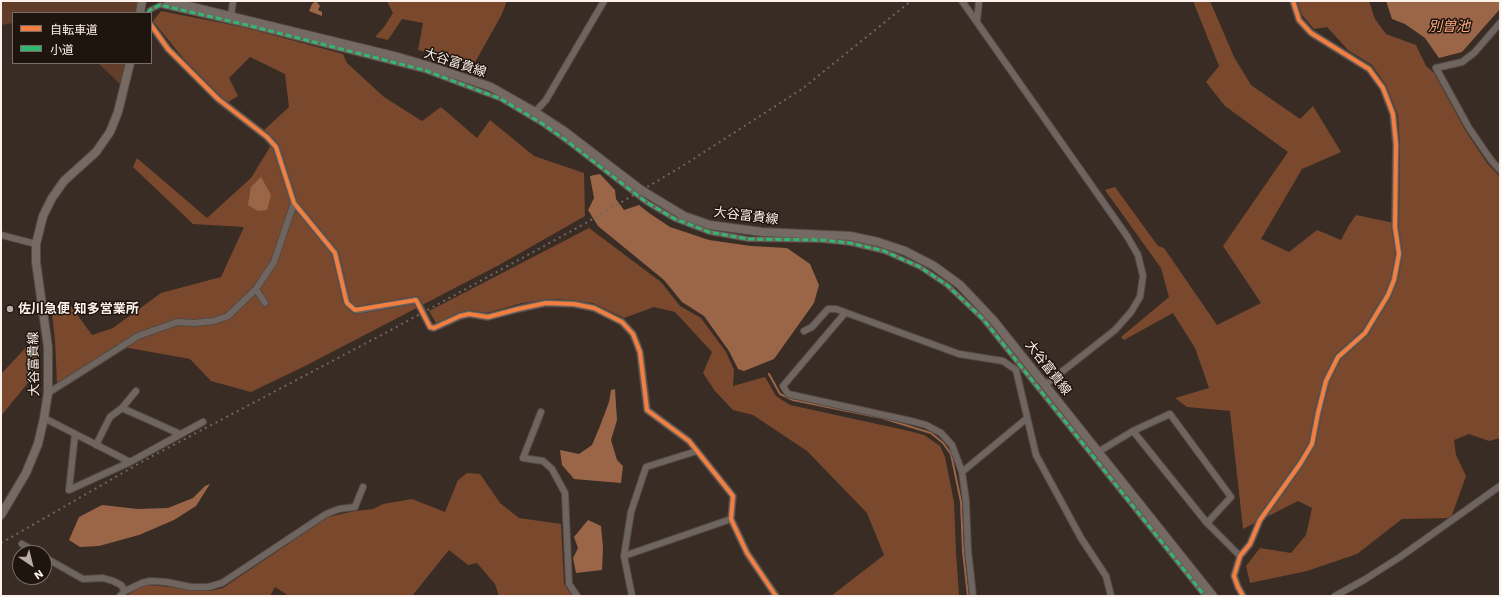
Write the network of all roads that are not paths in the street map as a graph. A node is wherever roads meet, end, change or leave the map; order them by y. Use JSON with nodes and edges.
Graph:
{"nodes":[{"id":1,"x":142,"y":1,"type":"edge"},
{"id":2,"x":168,"y":1,"type":"edge"},
{"id":3,"x":234,"y":1,"type":"edge"},
{"id":4,"x":604,"y":1,"type":"edge"},
{"id":5,"x":962,"y":1,"type":"edge"},
{"id":6,"x":979,"y":1,"type":"edge"},
{"id":7,"x":1292,"y":1,"type":"edge"},
{"id":8,"x":142,"y":12,"type":"edge"},
{"id":9,"x":145,"y":12,"type":"edge"},
{"id":10,"x":231,"y":16,"type":"junction"},
{"id":11,"x":977,"y":22,"type":"junction"},
{"id":12,"x":1500,"y":23,"type":"edge"},
{"id":13,"x":152,"y":26,"type":"edge"},
{"id":14,"x":130,"y":64,"type":"edge"},
{"id":15,"x":535,"y":112,"type":"junction"},
{"id":16,"x":1500,"y":170,"type":"edge"},
{"id":17,"x":294,"y":203,"type":"junction"},
{"id":18,"x":1,"y":235,"type":"edge"},
{"id":19,"x":36,"y":244,"type":"junction"},
{"id":20,"x":256,"y":288,"type":"junction"},
{"id":21,"x":265,"y":303,"type":"dead end"},
{"id":22,"x":845,"y":313,"type":"junction"},
{"id":23,"x":804,"y":331,"type":"dead end"},
{"id":24,"x":1045,"y":385,"type":"junction"},
{"id":25,"x":136,"y":391,"type":"dead end"},
{"id":26,"x":48,"y":393,"type":"junction"},
{"id":27,"x":122,"y":408,"type":"junction"},
{"id":28,"x":541,"y":412,"type":"dead end"},
{"id":29,"x":44,"y":418,"type":"junction"},
{"id":30,"x":1026,"y":418,"type":"junction"},
{"id":31,"x":202,"y":422,"type":"dead end"},
{"id":32,"x":1133,"y":431,"type":"junction"},
{"id":33,"x":75,"y":434,"type":"junction"},
{"id":34,"x":180,"y":434,"type":"junction"},
{"id":35,"x":96,"y":445,"type":"junction"},
{"id":36,"x":697,"y":451,"type":"junction"},
{"id":37,"x":1098,"y":452,"type":"junction"},
{"id":38,"x":130,"y":462,"type":"junction"},
{"id":39,"x":962,"y":472,"type":"junction"},
{"id":40,"x":363,"y":486,"type":"dead end"},
{"id":41,"x":1500,"y":486,"type":"edge"},
{"id":42,"x":1,"y":515,"type":"edge"},
{"id":43,"x":731,"y":519,"type":"junction"},
{"id":44,"x":1207,"y":523,"type":"junction"},
{"id":45,"x":624,"y":556,"type":"junction"},
{"id":46,"x":1240,"y":556,"type":"junction"},
{"id":47,"x":52,"y":561,"type":"edge"},
{"id":48,"x":125,"y":591,"type":"junction"},
{"id":49,"x":120,"y":596,"type":"edge"},
{"id":50,"x":577,"y":596,"type":"edge"},
{"id":51,"x":632,"y":596,"type":"edge"},
{"id":52,"x":776,"y":596,"type":"edge"},
{"id":53,"x":973,"y":596,"type":"edge"},
{"id":54,"x":1110,"y":596,"type":"edge"},
{"id":55,"x":1204,"y":596,"type":"edge"},
{"id":56,"x":1213,"y":596,"type":"edge"},
{"id":57,"x":1244,"y":596,"type":"edge"},
{"id":58,"x":1335,"y":596,"type":"edge"}],
"edges":[{"from":1,"to":8,"type":"main road"},
{"from":2,"to":10,"type":"main road","name":"大谷富貴線"},
{"from":3,"to":10,"type":"street"},
{"from":4,"to":15,"type":"street"},
{"from":5,"to":11,"type":"street"},
{"from":6,"to":11,"type":"street"},
{"from":7,"to":46,"type":"street"},
{"from":9,"to":55,"type":"street"},
{"from":10,"to":15,"type":"main road","name":"大谷富貴線"},
{"from":11,"to":24,"type":"street"},
{"from":12,"to":16,"type":"street"},
{"from":13,"to":17,"type":"street"},
{"from":14,"to":19,"type":"main road","name":"大谷富貴線"},
{"from":15,"to":24,"type":"main road","name":"大谷富貴線"},
{"from":17,"to":20,"type":"street"},
{"from":17,"to":36,"type":"street","bridge":true},
{"from":18,"to":19,"type":"street"},
{"from":19,"to":26,"type":"main road","name":"大谷富貴線"},
{"from":20,"to":21,"type":"street"},
{"from":20,"to":26,"type":"street"},
{"from":22,"to":23,"type":"street"},
{"from":22,"to":30,"type":"street"},
{"from":22,"to":39,"type":"street"},
{"from":24,"to":37,"type":"main road","name":"大谷富貴線"},
{"from":25,"to":27,"type":"street"},
{"from":26,"to":29,"type":"main road","name":"大谷富貴線"},
{"from":27,"to":34,"type":"street"},
{"from":27,"to":35,"type":"street"},
{"from":28,"to":50,"type":"street"},
{"from":29,"to":33,"type":"street"},
{"from":29,"to":42,"type":"main road","name":"大谷富貴線"},
{"from":30,"to":39,"type":"street"},
{"from":30,"to":54,"type":"street"},
{"from":31,"to":34,"type":"street"},
{"from":32,"to":37,"type":"street"},
{"from":32,"to":44,"type":"street"},
{"from":32,"to":44,"type":"street"},
{"from":33,"to":35,"type":"street"},
{"from":33,"to":38,"type":"street"},
{"from":34,"to":38,"type":"street"},
{"from":35,"to":38,"type":"street"},
{"from":36,"to":43,"type":"street"},
{"from":36,"to":45,"type":"street"},
{"from":37,"to":56,"type":"main road","name":"大谷富貴線"},
{"from":39,"to":53,"type":"street"},
{"from":40,"to":48,"type":"street"},
{"from":41,"to":58,"type":"street"},
{"from":43,"to":45,"type":"street"},
{"from":43,"to":52,"type":"street"},
{"from":44,"to":46,"type":"street"},
{"from":45,"to":51,"type":"street"},
{"from":46,"to":57,"type":"street"},
{"from":47,"to":48,"type":"street"},
{"from":48,"to":49,"type":"street"}]}
